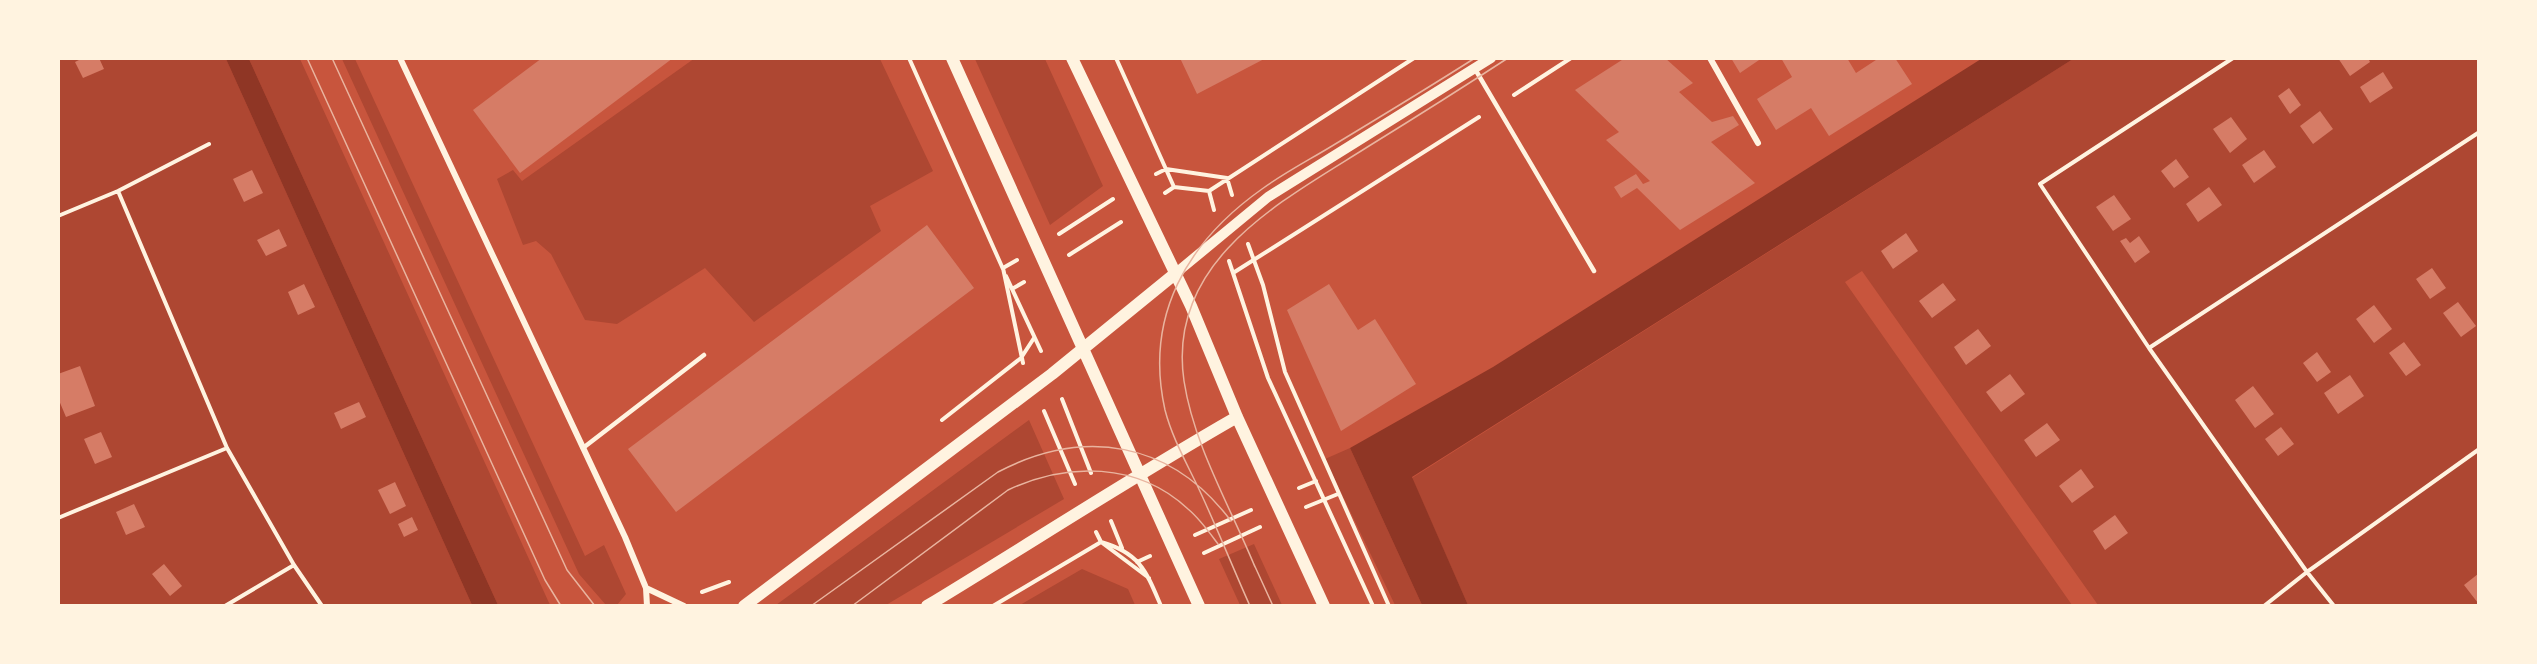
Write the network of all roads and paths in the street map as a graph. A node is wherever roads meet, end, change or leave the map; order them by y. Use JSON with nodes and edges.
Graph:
{"nodes":[{"id":1,"x":400,"y":58,"type":"edge"},
{"id":2,"x":909,"y":58,"type":"edge"},
{"id":3,"x":952,"y":58,"type":"edge"},
{"id":4,"x":1072,"y":58,"type":"edge"},
{"id":5,"x":1116,"y":58,"type":"edge"},
{"id":6,"x":1414,"y":58,"type":"edge"},
{"id":7,"x":1491,"y":58,"type":"edge"},
{"id":8,"x":1571,"y":58,"type":"edge"},
{"id":9,"x":1710,"y":58,"type":"edge"},
{"id":10,"x":2233,"y":58,"type":"edge"},
{"id":11,"x":1475,"y":69,"type":"junction"},
{"id":12,"x":1497,"y":106,"type":"junction"},
{"id":13,"x":2478,"y":133,"type":"edge"},
{"id":14,"x":1758,"y":143,"type":"dead end"},
{"id":15,"x":209,"y":144,"type":"dead end"},
{"id":16,"x":1166,"y":169,"type":"junction"},
{"id":17,"x":1227,"y":178,"type":"junction"},
{"id":18,"x":1132,"y":187,"type":"junction"},
{"id":19,"x":1174,"y":187,"type":"junction"},
{"id":20,"x":118,"y":191,"type":"junction"},
{"id":21,"x":1209,"y":191,"type":"junction"},
{"id":22,"x":1143,"y":208,"type":"junction"},
{"id":23,"x":58,"y":216,"type":"edge"},
{"id":24,"x":1239,"y":220,"type":"junction"},
{"id":25,"x":1221,"y":237,"type":"junction"},
{"id":26,"x":1037,"y":248,"type":"junction"},
{"id":27,"x":1254,"y":259,"type":"junction"},
{"id":28,"x":1003,"y":268,"type":"junction"},
{"id":29,"x":1047,"y":269,"type":"junction"},
{"id":30,"x":1594,"y":271,"type":"dead end"},
{"id":31,"x":1176,"y":273,"type":"junction"},
{"id":32,"x":1233,"y":273,"type":"junction"},
{"id":33,"x":1012,"y":289,"type":"junction"},
{"id":34,"x":1035,"y":337,"type":"junction"},
{"id":35,"x":2149,"y":348,"type":"junction"},
{"id":36,"x":1083,"y":349,"type":"junction"},
{"id":37,"x":704,"y":355,"type":"dead end"},
{"id":38,"x":1021,"y":358,"type":"junction"},
{"id":39,"x":1052,"y":374,"type":"junction"},
{"id":40,"x":1034,"y":388,"type":"junction"},
{"id":41,"x":1237,"y":417,"type":"junction"},
{"id":42,"x":227,"y":448,"type":"junction"},
{"id":43,"x":583,"y":448,"type":"junction"},
{"id":44,"x":2478,"y":450,"type":"edge"},
{"id":45,"x":1140,"y":474,"type":"junction"},
{"id":46,"x":1316,"y":481,"type":"junction"},
{"id":47,"x":1338,"y":494,"type":"junction"},
{"id":48,"x":1102,"y":499,"type":"junction"},
{"id":49,"x":1276,"y":499,"type":"junction"},
{"id":50,"x":1325,"y":500,"type":"junction"},
{"id":51,"x":1086,"y":508,"type":"junction"},
{"id":52,"x":1283,"y":517,"type":"junction"},
{"id":53,"x":58,"y":518,"type":"edge"},
{"id":54,"x":1101,"y":543,"type":"junction"},
{"id":55,"x":1172,"y":546,"type":"junction"},
{"id":56,"x":1122,"y":548,"type":"junction"},
{"id":57,"x":1137,"y":562,"type":"junction"},
{"id":58,"x":1180,"y":564,"type":"junction"},
{"id":59,"x":294,"y":565,"type":"junction"},
{"id":60,"x":2307,"y":572,"type":"junction"},
{"id":61,"x":1149,"y":578,"type":"junction"},
{"id":62,"x":646,"y":588,"type":"junction"},
{"id":63,"x":225,"y":606,"type":"edge"},
{"id":64,"x":322,"y":606,"type":"edge"},
{"id":65,"x":648,"y":606,"type":"edge"},
{"id":66,"x":684,"y":606,"type":"edge"},
{"id":67,"x":744,"y":606,"type":"edge"},
{"id":68,"x":927,"y":606,"type":"edge"},
{"id":69,"x":993,"y":606,"type":"edge"},
{"id":70,"x":1161,"y":606,"type":"edge"},
{"id":71,"x":1199,"y":606,"type":"edge"},
{"id":72,"x":1324,"y":606,"type":"edge"},
{"id":73,"x":1373,"y":606,"type":"edge"},
{"id":74,"x":1389,"y":606,"type":"edge"},
{"id":75,"x":2264,"y":606,"type":"edge"},
{"id":76,"x":2334,"y":606,"type":"edge"}],
"edges":[{"from":1,"to":43,"type":"street"},
{"from":2,"to":28,"type":"path"},
{"from":3,"to":26,"type":"main road"},
{"from":4,"to":18,"type":"main road"},
{"from":5,"to":16,"type":"path"},
{"from":6,"to":17,"type":"path"},
{"from":7,"to":11,"type":"street"},
{"from":8,"to":12,"type":"path"},
{"from":9,"to":14,"type":"street"},
{"from":10,"to":35,"type":"path"},
{"from":11,"to":12,"type":"lane"},
{"from":11,"to":24,"type":"street"},
{"from":12,"to":27,"type":"path"},
{"from":12,"to":30,"type":"lane"},
{"from":13,"to":35,"type":"path"},
{"from":15,"to":20,"type":"path"},
{"from":16,"to":17,"type":"path"},
{"from":16,"to":18,"type":"path"},
{"from":16,"to":19,"type":"path"},
{"from":17,"to":21,"type":"path"},
{"from":17,"to":24,"type":"path"},
{"from":18,"to":22,"type":"main road"},
{"from":18,"to":26,"type":"path"},
{"from":19,"to":21,"type":"path"},
{"from":19,"to":22,"type":"path"},
{"from":20,"to":23,"type":"path"},
{"from":20,"to":42,"type":"path"},
{"from":21,"to":25,"type":"path"},
{"from":22,"to":29,"type":"path"},
{"from":22,"to":31,"type":"main road"},
{"from":24,"to":25,"type":"street"},
{"from":24,"to":27,"type":"path"},
{"from":25,"to":31,"type":"street"},
{"from":25,"to":32,"type":"path"},
{"from":26,"to":28,"type":"path"},
{"from":26,"to":29,"type":"main road"},
{"from":27,"to":32,"type":"path"},
{"from":27,"to":47,"type":"path"},
{"from":28,"to":33,"type":"path"},
{"from":28,"to":38,"type":"path"},
{"from":29,"to":33,"type":"path"},
{"from":29,"to":36,"type":"main road"},
{"from":31,"to":36,"type":"main road"},
{"from":31,"to":41,"type":"main road"},
{"from":32,"to":46,"type":"path"},
{"from":33,"to":34,"type":"path"},
{"from":34,"to":38,"type":"path"},
{"from":34,"to":39,"type":"path"},
{"from":35,"to":60,"type":"path"},
{"from":36,"to":39,"type":"main road"},
{"from":36,"to":45,"type":"main road"},
{"from":37,"to":43,"type":"lane"},
{"from":38,"to":40,"type":"path"},
{"from":39,"to":40,"type":"main road"},
{"from":39,"to":48,"type":"path"},
{"from":40,"to":51,"type":"path"},
{"from":40,"to":67,"type":"main road"},
{"from":41,"to":45,"type":"main road"},
{"from":41,"to":49,"type":"main road"},
{"from":42,"to":53,"type":"path"},
{"from":42,"to":59,"type":"path"},
{"from":43,"to":62,"type":"street"},
{"from":44,"to":60,"type":"path"},
{"from":45,"to":48,"type":"main road"},
{"from":45,"to":55,"type":"main road"},
{"from":46,"to":49,"type":"path"},
{"from":46,"to":50,"type":"path"},
{"from":47,"to":50,"type":"path"},
{"from":47,"to":74,"type":"path"},
{"from":48,"to":51,"type":"main road"},
{"from":48,"to":56,"type":"path"},
{"from":49,"to":52,"type":"main road"},
{"from":49,"to":55,"type":"path"},
{"from":50,"to":52,"type":"path"},
{"from":50,"to":73,"type":"path"},
{"from":51,"to":54,"type":"path"},
{"from":51,"to":68,"type":"main road"},
{"from":52,"to":58,"type":"path"},
{"from":52,"to":72,"type":"main road"},
{"from":54,"to":56,"type":"path"},
{"from":54,"to":61,"type":"path"},
{"from":54,"to":69,"type":"path"},
{"from":55,"to":57,"type":"path"},
{"from":55,"to":58,"type":"main road"},
{"from":56,"to":57,"type":"path"},
{"from":57,"to":61,"type":"path"},
{"from":58,"to":61,"type":"path"},
{"from":58,"to":71,"type":"main road"},
{"from":59,"to":63,"type":"path"},
{"from":59,"to":64,"type":"path"},
{"from":60,"to":75,"type":"path"},
{"from":60,"to":76,"type":"path"},
{"from":61,"to":70,"type":"path"},
{"from":62,"to":65,"type":"street"},
{"from":62,"to":66,"type":"street"}]}
